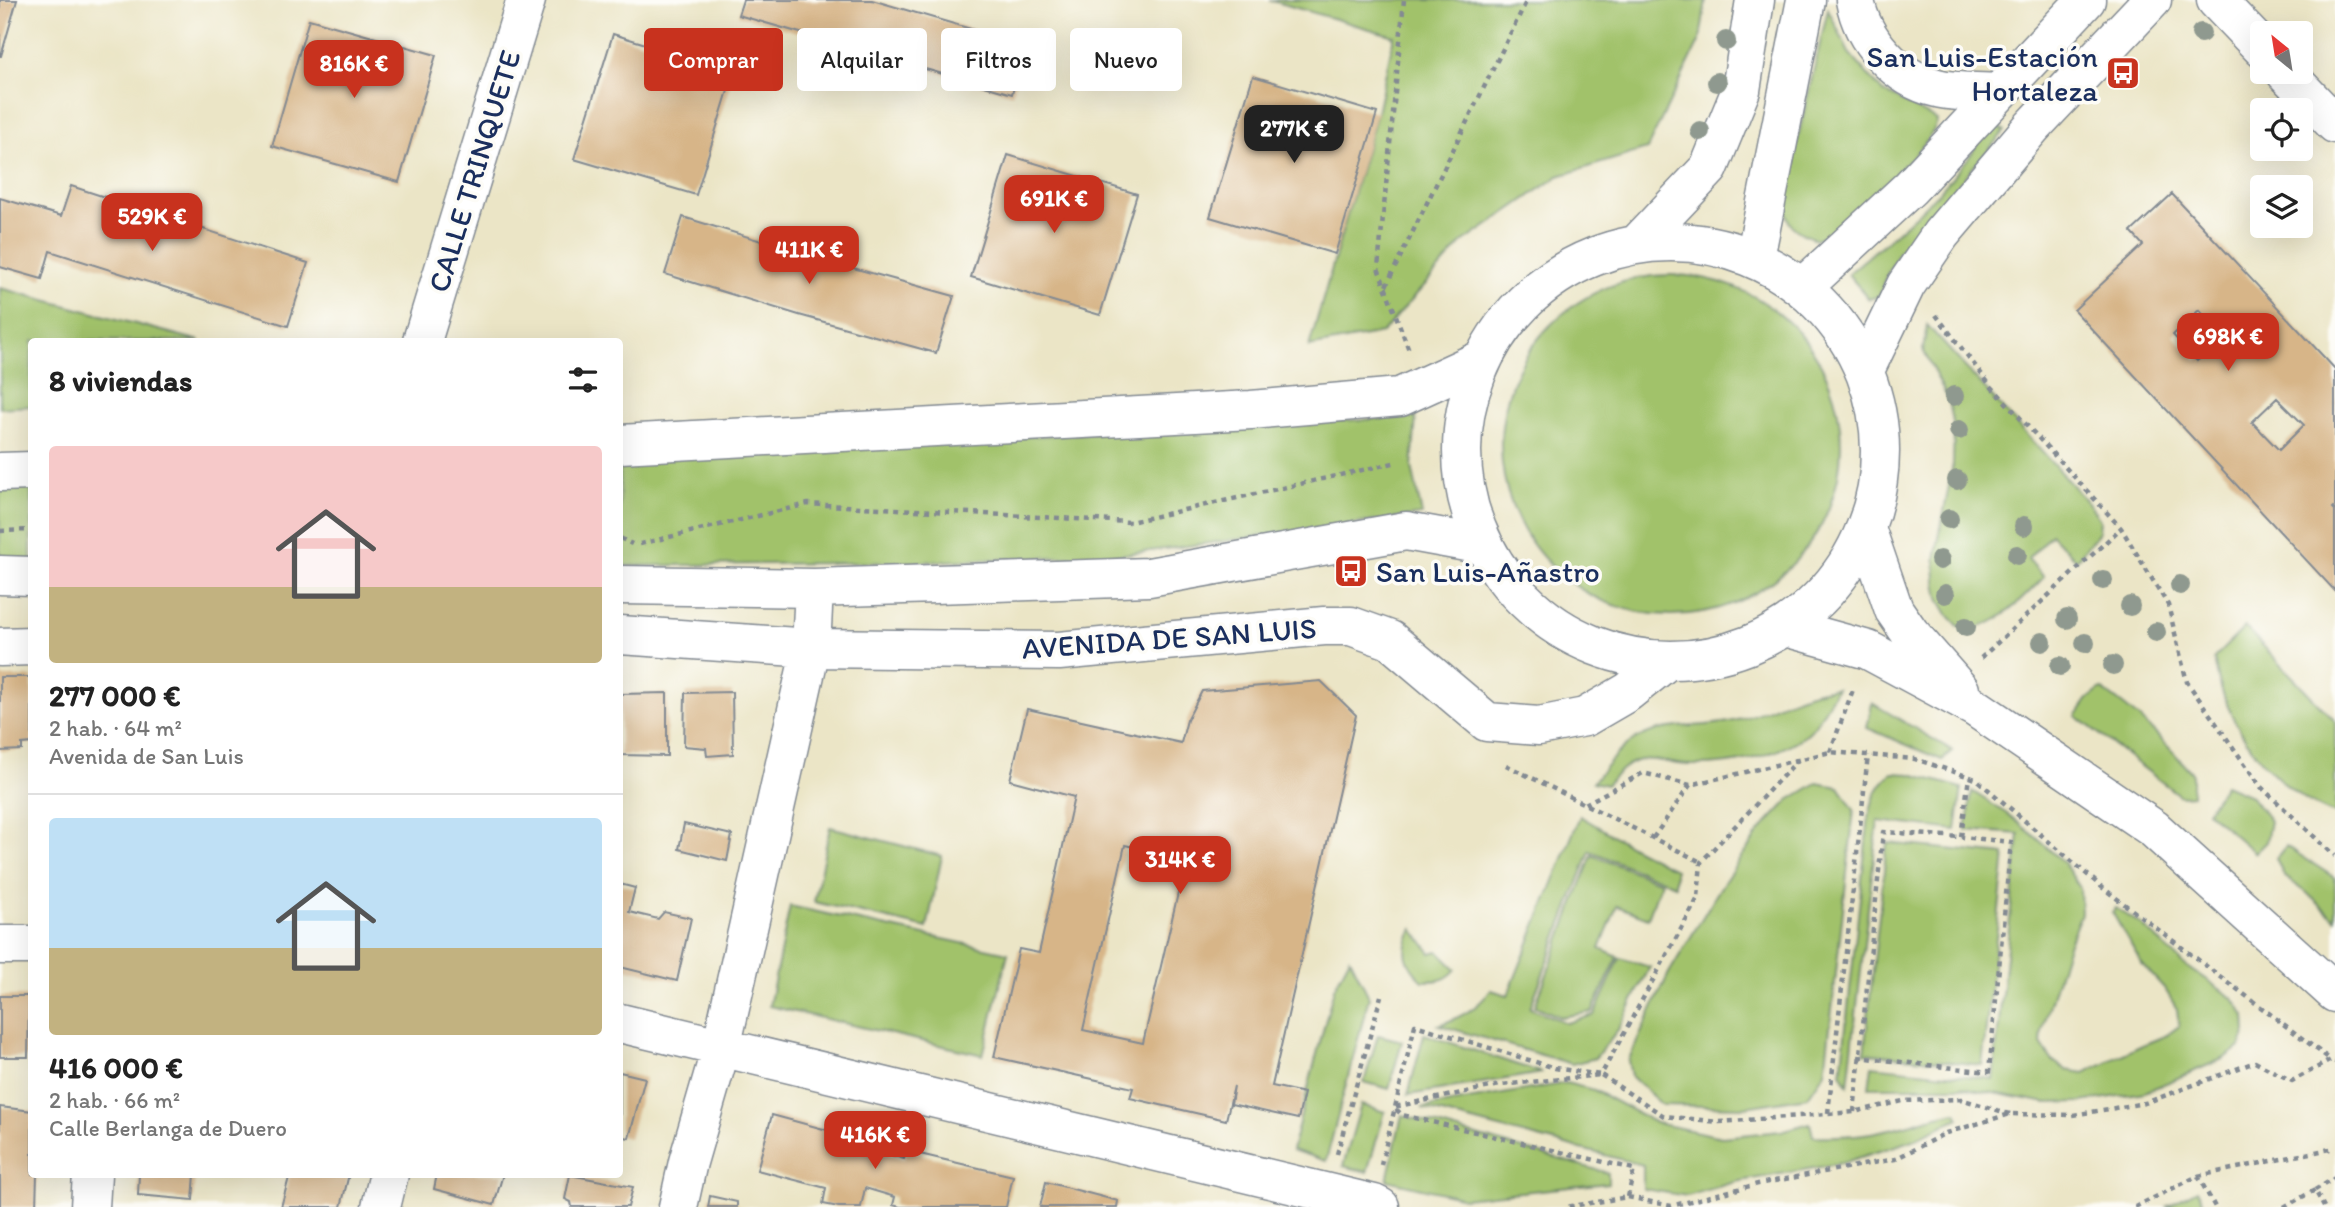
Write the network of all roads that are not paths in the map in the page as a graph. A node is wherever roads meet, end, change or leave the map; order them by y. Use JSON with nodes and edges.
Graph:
{"nodes":[{"id":1,"x":526,"y":0,"type":"edge"},
{"id":2,"x":1755,"y":0,"type":"edge"},
{"id":3,"x":1806,"y":0,"type":"edge"},
{"id":4,"x":1855,"y":0,"type":"edge"},
{"id":5,"x":2087,"y":0,"type":"edge"},
{"id":6,"x":2152,"y":0,"type":"edge"},
{"id":7,"x":2216,"y":0,"type":"edge"},
{"id":8,"x":2250,"y":35,"type":"edge"},
{"id":9,"x":2297,"y":84,"type":"edge"},
{"id":10,"x":1998,"y":93,"type":"junction"},
{"id":11,"x":2335,"y":124,"type":"edge"},
{"id":12,"x":1637,"y":244,"type":"junction"},
{"id":13,"x":1755,"y":258,"type":"junction"},
{"id":14,"x":1803,"y":287,"type":"junction"},
{"id":15,"x":423,"y":338,"type":"edge"},
{"id":16,"x":1483,"y":359,"type":"junction"},
{"id":17,"x":1865,"y":370,"type":"junction"},
{"id":18,"x":623,"y":444,"type":"edge"},
{"id":19,"x":28,"y":471,"type":"edge"},
{"id":20,"x":0,"y":472,"type":"edge"},
{"id":21,"x":1866,"y":528,"type":"junction"},
{"id":22,"x":1483,"y":545,"type":"junction"},
{"id":23,"x":0,"y":575,"type":"edge"},
{"id":24,"x":28,"y":576,"type":"edge"},
{"id":25,"x":623,"y":585,"type":"edge"},
{"id":26,"x":814,"y":588,"type":"junction"},
{"id":27,"x":1785,"y":626,"type":"junction"},
{"id":28,"x":623,"y":635,"type":"edge"},
{"id":29,"x":28,"y":646,"type":"edge"},
{"id":30,"x":0,"y":647,"type":"edge"},
{"id":31,"x":811,"y":648,"type":"junction"},
{"id":32,"x":1668,"y":660,"type":"junction"},
{"id":33,"x":1976,"y":708,"type":"junction"},
{"id":34,"x":0,"y":945,"type":"edge"},
{"id":35,"x":28,"y":945,"type":"edge"},
{"id":36,"x":2335,"y":993,"type":"edge"},
{"id":37,"x":623,"y":1024,"type":"edge"},
{"id":38,"x":720,"y":1048,"type":"junction"},
{"id":39,"x":92,"y":1178,"type":"edge"},
{"id":40,"x":388,"y":1178,"type":"edge"},
{"id":41,"x":1379,"y":1192,"type":"edge"},
{"id":42,"x":1323,"y":1198,"type":"edge"},
{"id":43,"x":90,"y":1207,"type":"edge"},
{"id":44,"x":381,"y":1207,"type":"edge"},
{"id":45,"x":678,"y":1207,"type":"edge"}],
"edges":[{"from":1,"to":15,"type":"street","name":"CALLE TRINQUETE"},
{"from":2,"to":12,"type":"street"},
{"from":3,"to":13,"type":"street"},
{"from":4,"to":10,"type":"street"},
{"from":5,"to":10,"type":"street"},
{"from":6,"to":17,"type":"street"},
{"from":7,"to":8,"type":"street"},
{"from":9,"to":11,"type":"street"},
{"from":10,"to":14,"type":"street"},
{"from":12,"to":13,"type":"street"},
{"from":12,"to":16,"type":"street"},
{"from":13,"to":14,"type":"street"},
{"from":14,"to":17,"type":"street"},
{"from":16,"to":18,"type":"street"},
{"from":16,"to":22,"type":"street"},
{"from":17,"to":21,"type":"street"},
{"from":19,"to":20,"type":"street"},
{"from":21,"to":27,"type":"street"},
{"from":21,"to":33,"type":"street"},
{"from":22,"to":26,"type":"street"},
{"from":22,"to":32,"type":"street"},
{"from":23,"to":24,"type":"street"},
{"from":25,"to":26,"type":"street"},
{"from":26,"to":31,"type":"street"},
{"from":27,"to":32,"type":"street"},
{"from":27,"to":33,"type":"street"},
{"from":28,"to":31,"type":"street","name":"AVENIDA DE SAN LUIS"},
{"from":29,"to":30,"type":"street"},
{"from":31,"to":32,"type":"street","name":"AVENIDA DE SAN LUIS"},
{"from":31,"to":38,"type":"street"},
{"from":33,"to":36,"type":"street"},
{"from":34,"to":35,"type":"street"},
{"from":37,"to":38,"type":"street"},
{"from":38,"to":42,"type":"street"},
{"from":38,"to":45,"type":"street"},
{"from":39,"to":43,"type":"street"},
{"from":40,"to":44,"type":"street"},
{"from":41,"to":42,"type":"street"}]}
